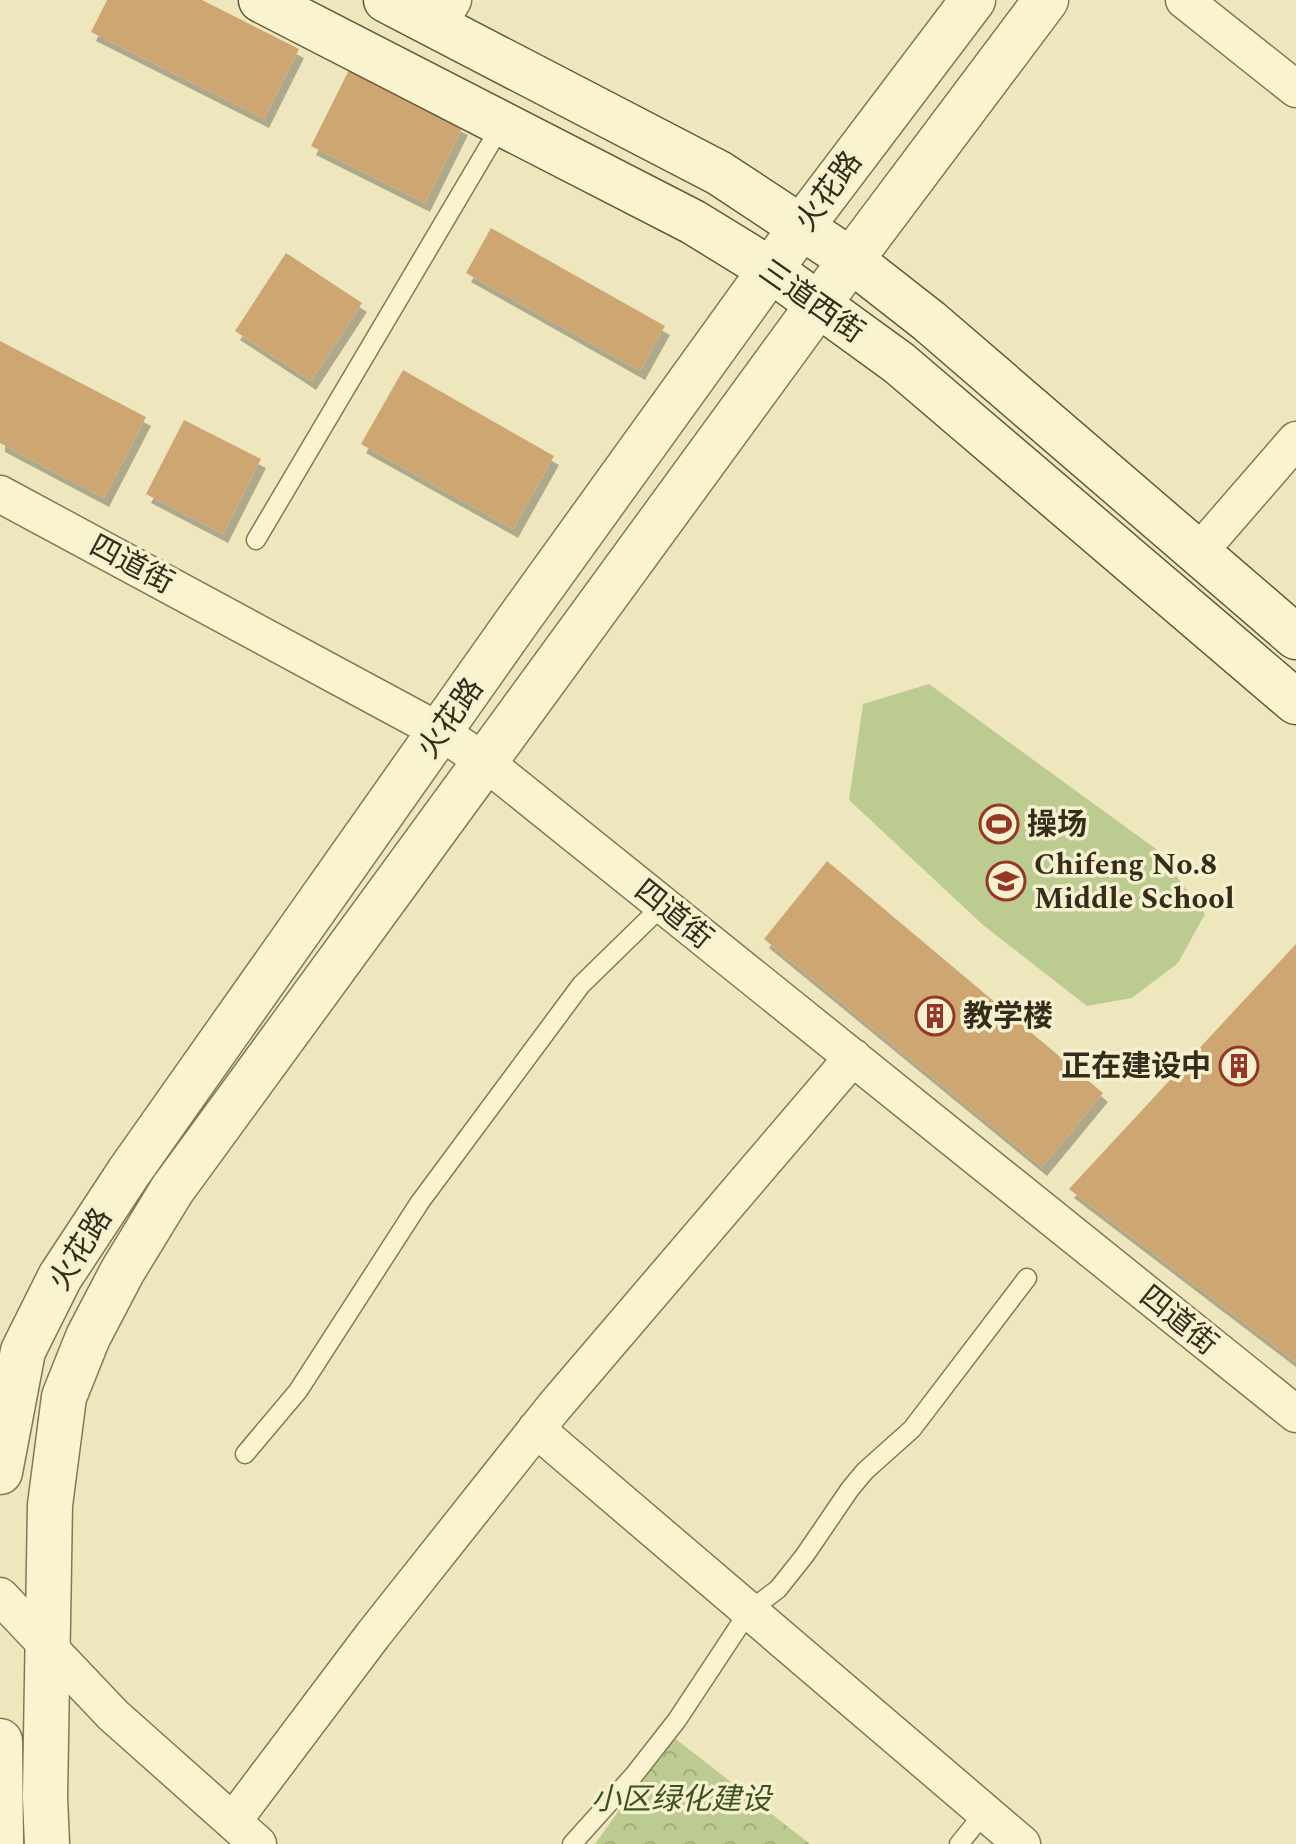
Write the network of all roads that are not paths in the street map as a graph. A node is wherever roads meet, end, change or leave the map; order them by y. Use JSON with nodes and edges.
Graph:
{"nodes":[{"id":1,"x":261,"y":0,"type":"edge"},
{"id":2,"x":386,"y":0,"type":"edge"},
{"id":3,"x":973,"y":0,"type":"edge"},
{"id":4,"x":1046,"y":0,"type":"edge"},
{"id":5,"x":1184,"y":0,"type":"edge"},
{"id":6,"x":446,"y":14,"type":"edge"},
{"id":7,"x":1296,"y":89,"type":"edge"},
{"id":8,"x":502,"y":124,"type":"junction"},
{"id":9,"x":802,"y":226,"type":"junction"},
{"id":10,"x":851,"y":260,"type":"junction"},
{"id":11,"x":771,"y":270,"type":"junction"},
{"id":12,"x":820,"y":303,"type":"junction"},
{"id":13,"x":1296,"y":440,"type":"edge"},
{"id":14,"x":0,"y":494,"type":"edge"},
{"id":15,"x":256,"y":540,"type":"dead end"},
{"id":16,"x":1198,"y":553,"type":"junction"},
{"id":17,"x":1296,"y":637,"type":"edge"},
{"id":18,"x":1296,"y":702,"type":"edge"},
{"id":19,"x":441,"y":732,"type":"junction"},
{"id":20,"x":485,"y":762,"type":"junction"},
{"id":21,"x":663,"y":905,"type":"junction"},
{"id":22,"x":853,"y":1057,"type":"junction"},
{"id":23,"x":1027,"y":1278,"type":"dead end"},
{"id":24,"x":1296,"y":1414,"type":"edge"},
{"id":25,"x":536,"y":1429,"type":"junction"},
{"id":26,"x":245,"y":1454,"type":"dead end"},
{"id":27,"x":0,"y":1472,"type":"edge"},
{"id":28,"x":0,"y":1596,"type":"edge"},
{"id":29,"x":749,"y":1611,"type":"junction"},
{"id":30,"x":48,"y":1646,"type":"junction"},
{"id":31,"x":0,"y":1741,"type":"edge"},
{"id":32,"x":985,"y":1812,"type":"junction"},
{"id":33,"x":246,"y":1833,"type":"edge"},
{"id":34,"x":1,"y":1844,"type":"edge"},
{"id":35,"x":47,"y":1844,"type":"edge"},
{"id":36,"x":572,"y":1844,"type":"edge"},
{"id":37,"x":959,"y":1844,"type":"edge"},
{"id":38,"x":1022,"y":1844,"type":"edge"}],
"edges":[{"from":1,"to":8,"type":"street","name":"三道西街"},
{"from":2,"to":6,"type":"street"},
{"from":3,"to":9,"type":"street","name":"火花路"},
{"from":4,"to":10,"type":"street"},
{"from":5,"to":7,"type":"street"},
{"from":6,"to":9,"type":"street"},
{"from":8,"to":11,"type":"street","name":"三道西街"},
{"from":8,"to":15,"type":"lane"},
{"from":9,"to":10,"type":"street"},
{"from":9,"to":11,"type":"street","name":"火花路"},
{"from":10,"to":12,"type":"street"},
{"from":10,"to":16,"type":"street"},
{"from":11,"to":12,"type":"street","name":"三道西街"},
{"from":11,"to":19,"type":"street","name":"火花路"},
{"from":12,"to":18,"type":"street","name":"三道西街"},
{"from":12,"to":20,"type":"street"},
{"from":13,"to":16,"type":"street"},
{"from":14,"to":19,"type":"street","name":"四道街"},
{"from":16,"to":17,"type":"street"},
{"from":19,"to":20,"type":"street","name":"四道街"},
{"from":19,"to":27,"type":"street","name":"火花路"},
{"from":20,"to":21,"type":"street","name":"四道街"},
{"from":20,"to":30,"type":"street"},
{"from":21,"to":22,"type":"street","name":"四道街"},
{"from":21,"to":26,"type":"lane"},
{"from":22,"to":24,"type":"street","name":"四道街"},
{"from":22,"to":25,"type":"street"},
{"from":23,"to":29,"type":"lane"},
{"from":25,"to":29,"type":"street"},
{"from":25,"to":33,"type":"street"},
{"from":28,"to":30,"type":"street"},
{"from":29,"to":32,"type":"street"},
{"from":29,"to":36,"type":"lane"},
{"from":30,"to":33,"type":"street"},
{"from":30,"to":35,"type":"street"},
{"from":31,"to":34,"type":"street"},
{"from":32,"to":37,"type":"lane"},
{"from":32,"to":38,"type":"street"}]}
